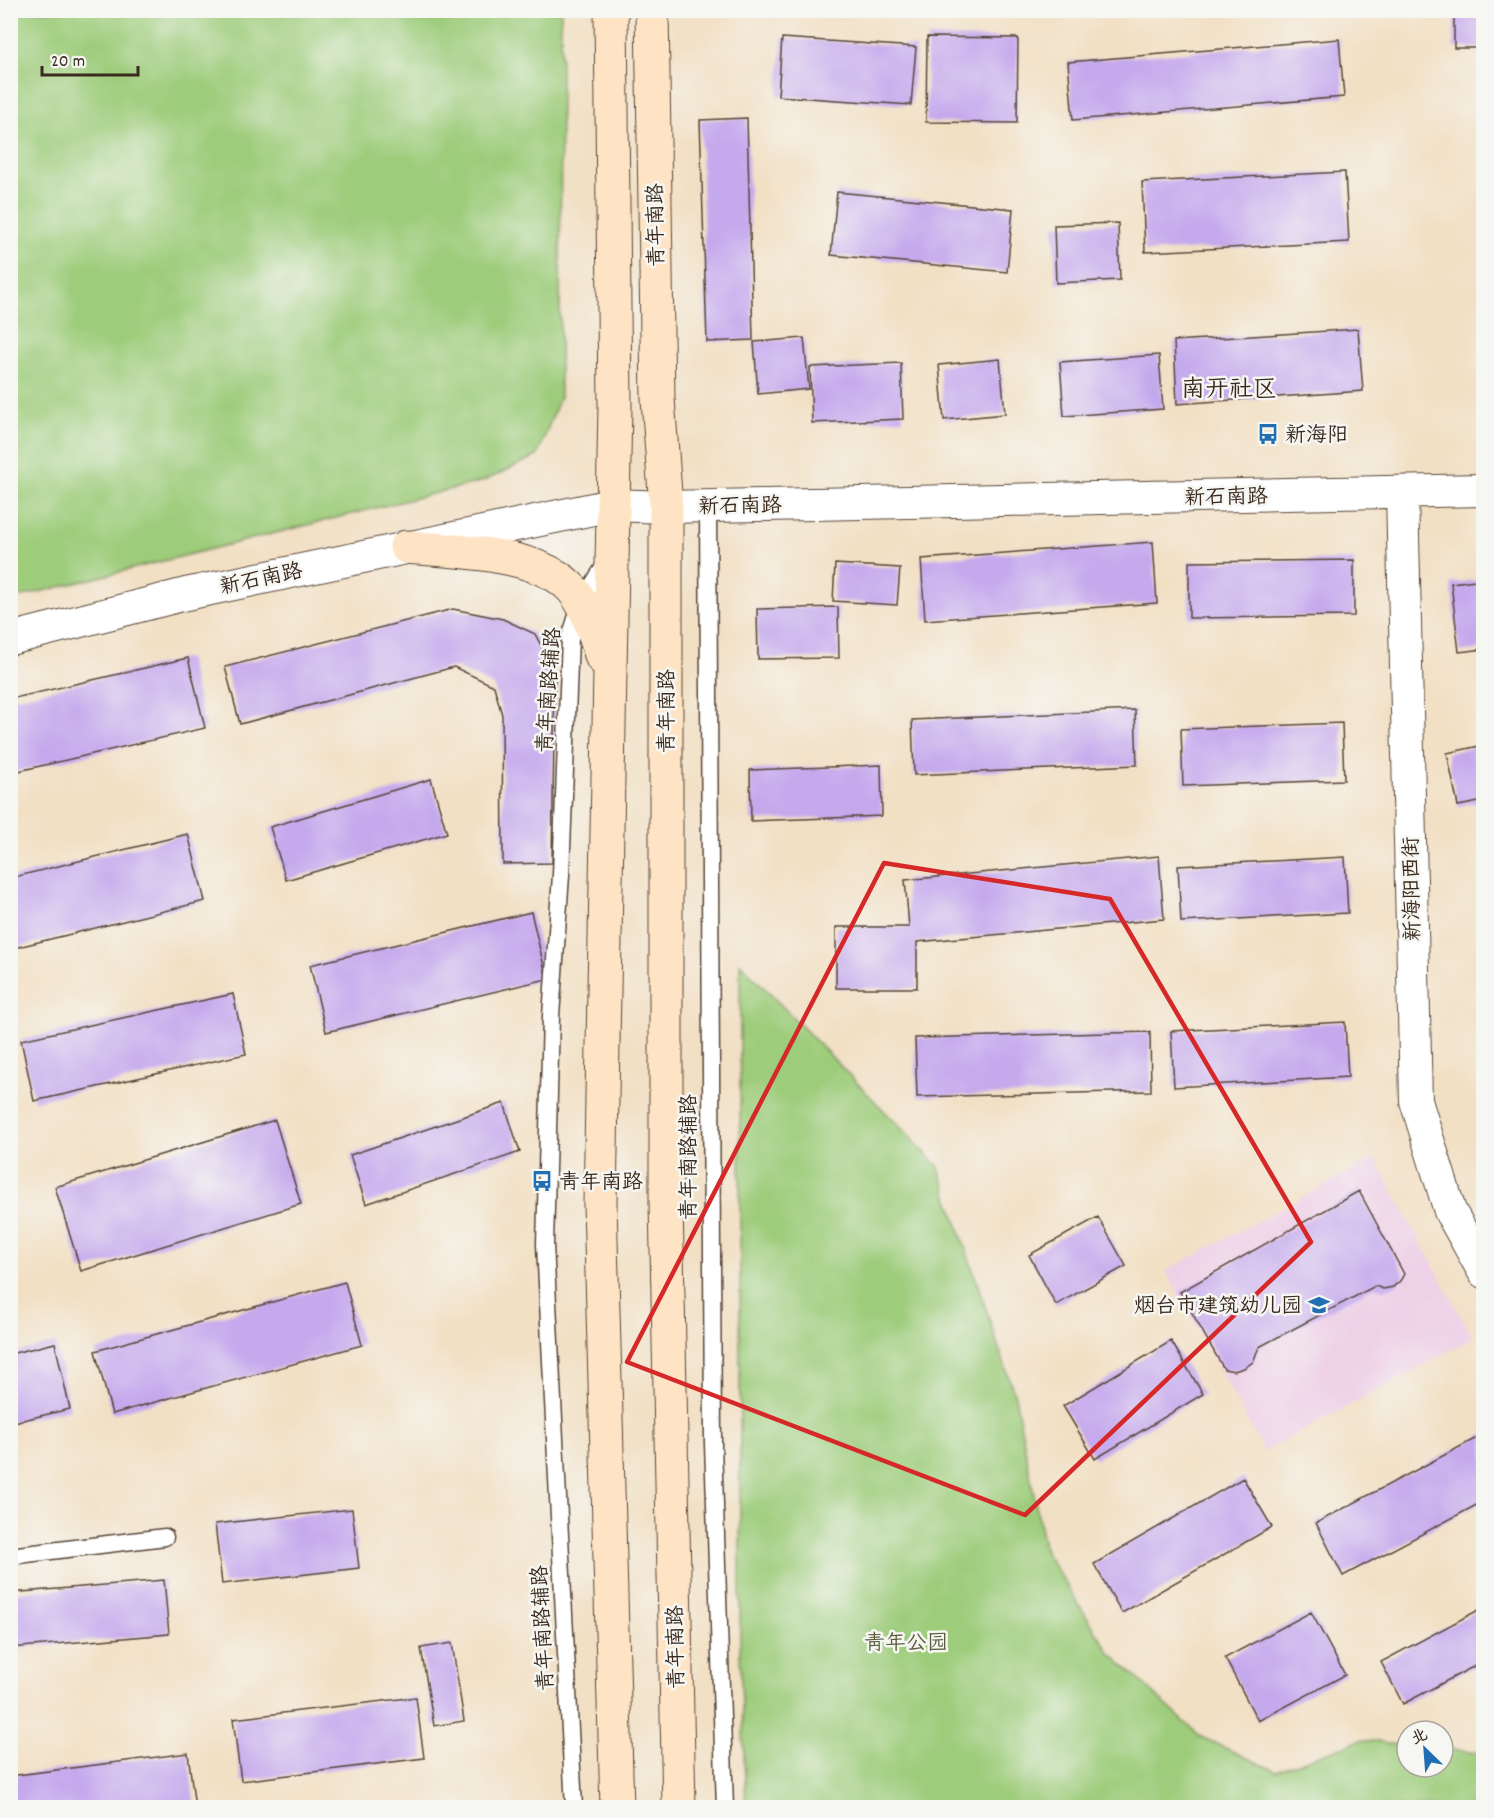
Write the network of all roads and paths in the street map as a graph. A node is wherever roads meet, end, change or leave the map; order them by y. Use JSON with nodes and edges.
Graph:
{"nodes":[{"id":1,"x":611,"y":10,"type":"edge"},
{"id":2,"x":652,"y":10,"type":"edge"},
{"id":3,"x":1484,"y":490,"type":"edge"},
{"id":4,"x":1402,"y":492,"type":"junction"},
{"id":5,"x":612,"y":505,"type":"junction"},
{"id":6,"x":708,"y":506,"type":"junction"},
{"id":7,"x":666,"y":507,"type":"junction"},
{"id":8,"x":406,"y":547,"type":"junction"},
{"id":9,"x":611,"y":556,"type":"junction"},
{"id":10,"x":581,"y":603,"type":"junction"},
{"id":11,"x":10,"y":639,"type":"edge"},
{"id":12,"x":609,"y":681,"type":"junction"},
{"id":13,"x":1484,"y":1272,"type":"edge"},
{"id":14,"x":165,"y":1537,"type":"dead end"},
{"id":15,"x":10,"y":1556,"type":"edge"},
{"id":16,"x":574,"y":1808,"type":"edge"},
{"id":17,"x":617,"y":1808,"type":"edge"},
{"id":18,"x":679,"y":1808,"type":"edge"},
{"id":19,"x":725,"y":1808,"type":"edge"}],
"edges":[{"from":1,"to":5,"type":"main road","name":"青年南路"},
{"from":2,"to":7,"type":"main road","name":"青年南路"},
{"from":3,"to":4,"type":"street","name":"新石南路"},
{"from":4,"to":6,"type":"street","name":"新石南路"},
{"from":4,"to":13,"type":"street","name":"新海阳西街"},
{"from":5,"to":7,"type":"street","name":"新石南路"},
{"from":5,"to":8,"type":"street","name":"新石南路"},
{"from":5,"to":9,"type":"main road","name":"青年南路"},
{"from":6,"to":7,"type":"street","name":"新石南路"},
{"from":6,"to":19,"type":"lane","name":"青年南路辅路"},
{"from":7,"to":18,"type":"main road","name":"青年南路"},
{"from":8,"to":10,"type":"main road"},
{"from":8,"to":11,"type":"street","name":"新石南路"},
{"from":9,"to":10,"type":"lane","name":"青年南路辅路"},
{"from":9,"to":12,"type":"main road","name":"青年南路"},
{"from":10,"to":12,"type":"main road"},
{"from":10,"to":16,"type":"lane","name":"青年南路辅路"},
{"from":12,"to":17,"type":"main road","name":"青年南路"},
{"from":14,"to":15,"type":"lane"}]}
